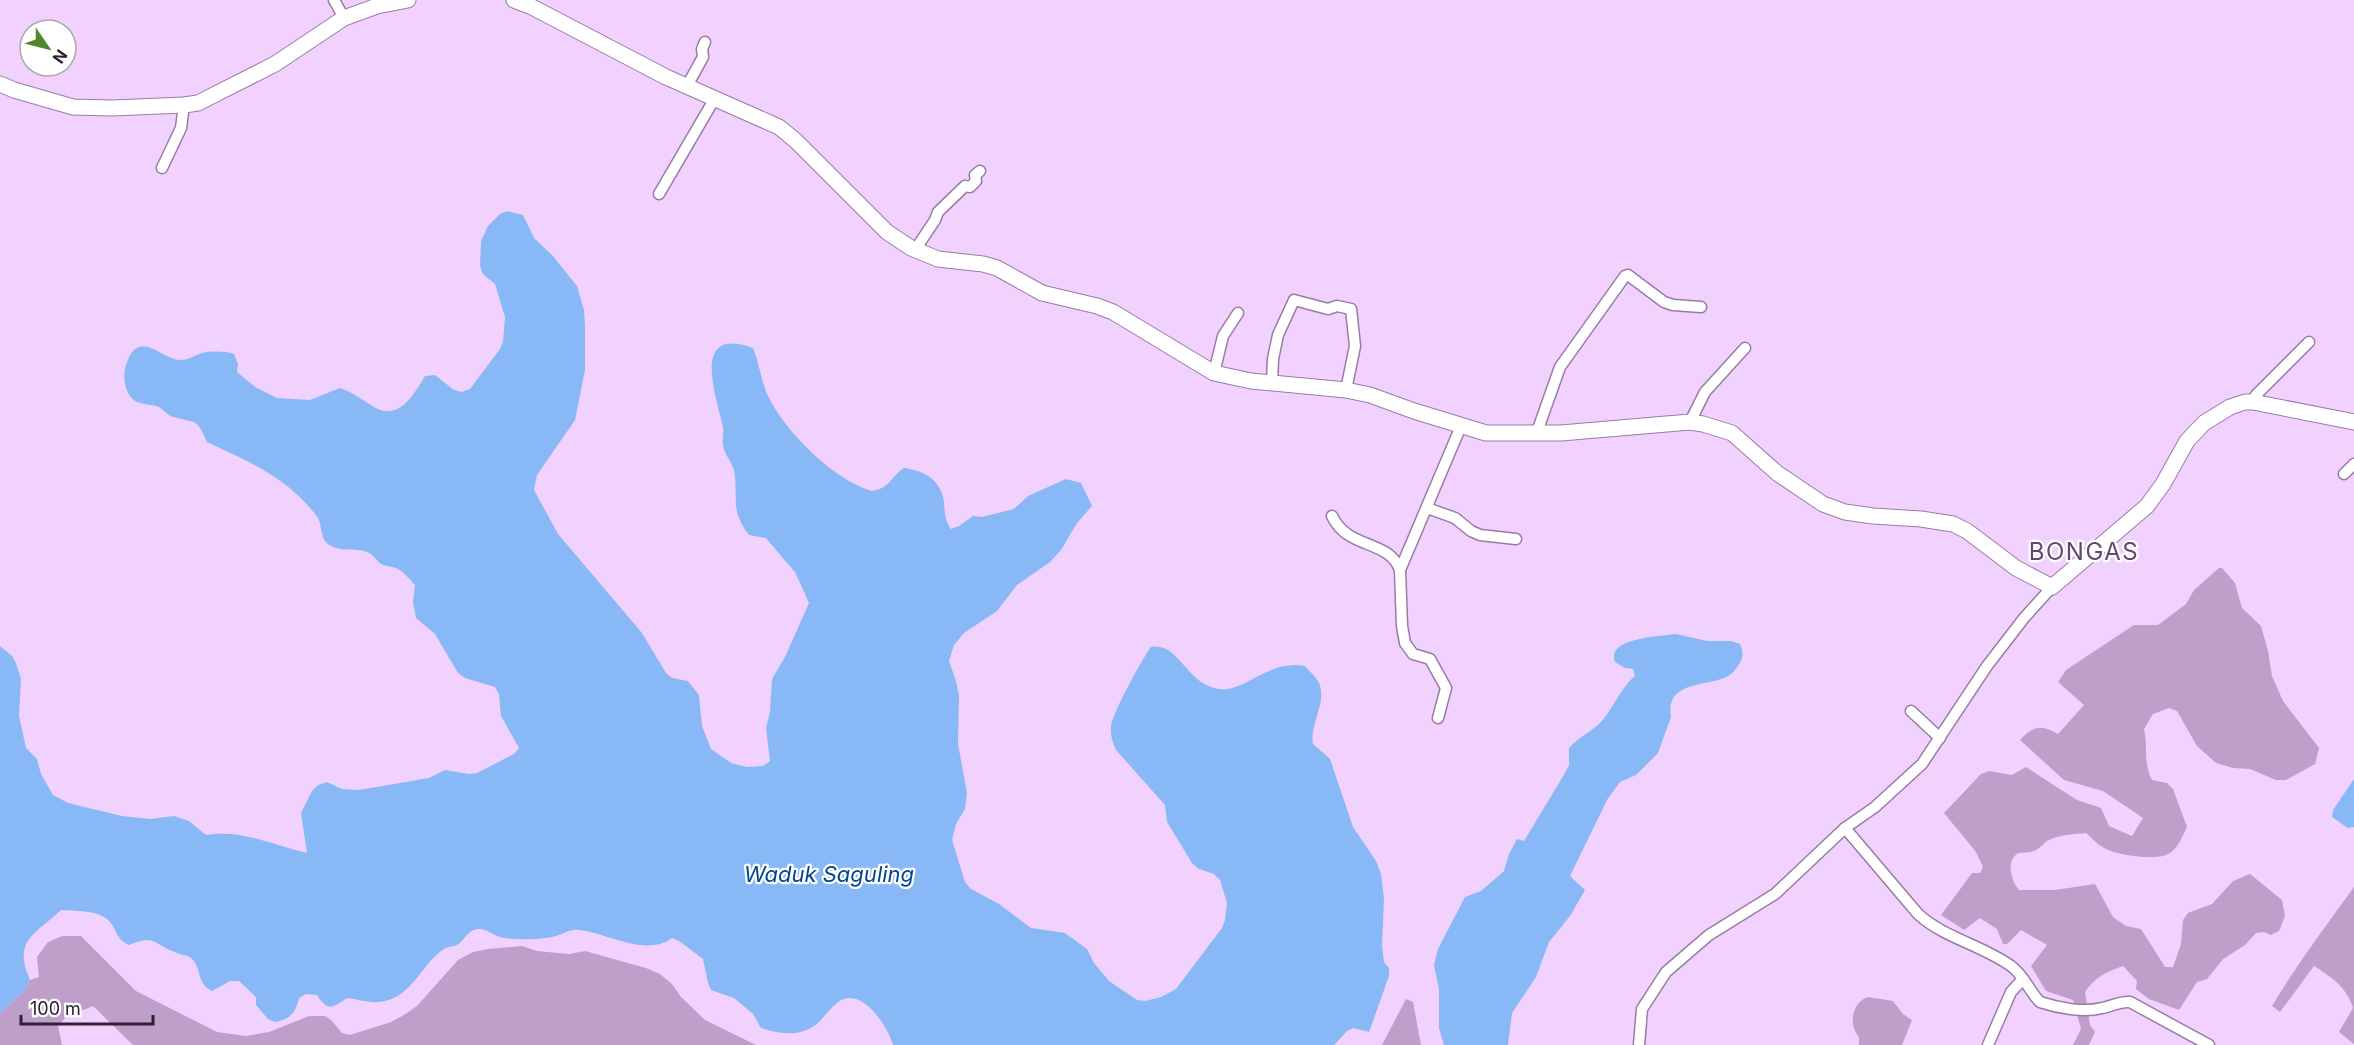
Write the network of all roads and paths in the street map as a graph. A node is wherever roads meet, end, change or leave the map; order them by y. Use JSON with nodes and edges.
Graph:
{"nodes":[{"id":1,"x":334,"y":0,"type":"edge"},
{"id":2,"x":408,"y":0,"type":"edge"},
{"id":3,"x":514,"y":0,"type":"edge"},
{"id":4,"x":344,"y":18,"type":"junction"},
{"id":5,"x":705,"y":42,"type":"dead end"},
{"id":6,"x":0,"y":84,"type":"edge"},
{"id":7,"x":687,"y":86,"type":"junction"},
{"id":8,"x":715,"y":98,"type":"junction"},
{"id":9,"x":184,"y":105,"type":"junction"},
{"id":10,"x":162,"y":168,"type":"dead end"},
{"id":11,"x":980,"y":171,"type":"dead end"},
{"id":12,"x":659,"y":194,"type":"dead end"},
{"id":13,"x":915,"y":250,"type":"junction"},
{"id":14,"x":1701,"y":307,"type":"dead end"},
{"id":15,"x":1238,"y":313,"type":"dead end"},
{"id":16,"x":2309,"y":342,"type":"dead end"},
{"id":17,"x":1745,"y":348,"type":"dead end"},
{"id":18,"x":1214,"y":373,"type":"junction"},
{"id":19,"x":1272,"y":383,"type":"junction"},
{"id":20,"x":1346,"y":390,"type":"junction"},
{"id":21,"x":2253,"y":402,"type":"junction"},
{"id":22,"x":1690,"y":422,"type":"junction"},
{"id":23,"x":2354,"y":422,"type":"edge"},
{"id":24,"x":1461,"y":426,"type":"junction"},
{"id":25,"x":1537,"y":432,"type":"junction"},
{"id":26,"x":2354,"y":465,"type":"edge"},
{"id":27,"x":2344,"y":474,"type":"dead end"},
{"id":28,"x":1427,"y":508,"type":"junction"},
{"id":29,"x":1332,"y":516,"type":"dead end"},
{"id":30,"x":1516,"y":539,"type":"dead end"},
{"id":31,"x":1400,"y":570,"type":"junction"},
{"id":32,"x":2052,"y":587,"type":"junction"},
{"id":33,"x":1911,"y":711,"type":"dead end"},
{"id":34,"x":1438,"y":718,"type":"dead end"},
{"id":35,"x":1940,"y":738,"type":"junction"},
{"id":36,"x":1845,"y":828,"type":"junction"},
{"id":37,"x":2023,"y":979,"type":"junction"},
{"id":38,"x":1639,"y":1045,"type":"edge"},
{"id":39,"x":1988,"y":1045,"type":"edge"},
{"id":40,"x":2209,"y":1045,"type":"edge"}],
"edges":[{"from":1,"to":4,"type":"street"},
{"from":2,"to":4,"type":"main road"},
{"from":3,"to":7,"type":"main road"},
{"from":4,"to":9,"type":"main road"},
{"from":5,"to":7,"type":"street"},
{"from":6,"to":9,"type":"main road"},
{"from":7,"to":8,"type":"main road"},
{"from":8,"to":12,"type":"street"},
{"from":8,"to":13,"type":"main road"},
{"from":9,"to":10,"type":"street"},
{"from":11,"to":13,"type":"street"},
{"from":13,"to":18,"type":"main road"},
{"from":14,"to":25,"type":"street"},
{"from":15,"to":18,"type":"street"},
{"from":16,"to":21,"type":"street"},
{"from":17,"to":22,"type":"street"},
{"from":18,"to":19,"type":"main road"},
{"from":19,"to":20,"type":"main road"},
{"from":19,"to":20,"type":"street"},
{"from":20,"to":24,"type":"main road"},
{"from":21,"to":23,"type":"main road"},
{"from":21,"to":32,"type":"main road"},
{"from":22,"to":25,"type":"main road"},
{"from":22,"to":32,"type":"main road"},
{"from":24,"to":25,"type":"main road"},
{"from":24,"to":28,"type":"street"},
{"from":26,"to":27,"type":"street"},
{"from":28,"to":30,"type":"street"},
{"from":28,"to":31,"type":"street"},
{"from":29,"to":31,"type":"street"},
{"from":31,"to":34,"type":"street"},
{"from":32,"to":35,"type":"street"},
{"from":33,"to":35,"type":"street"},
{"from":35,"to":36,"type":"street"},
{"from":36,"to":37,"type":"street"},
{"from":36,"to":38,"type":"street"},
{"from":37,"to":39,"type":"street"},
{"from":37,"to":40,"type":"street"}]}
